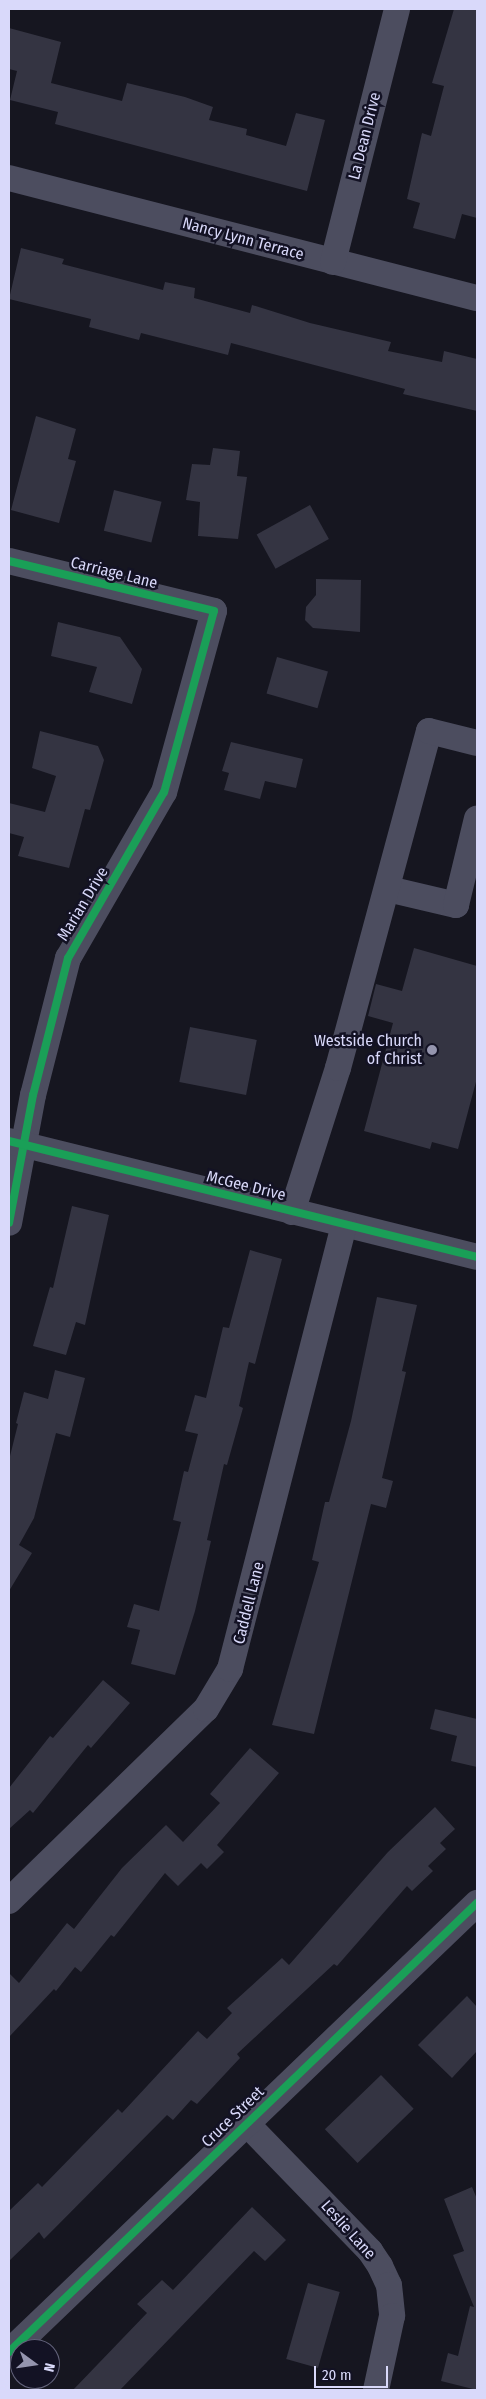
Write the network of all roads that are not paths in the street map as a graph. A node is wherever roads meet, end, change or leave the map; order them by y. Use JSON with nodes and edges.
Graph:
{"nodes":[{"id":1,"x":397,"y":9,"type":"edge"},
{"id":2,"x":9,"y":178,"type":"edge"},
{"id":3,"x":333,"y":262,"type":"junction"},
{"id":4,"x":477,"y":298,"type":"edge"},
{"id":5,"x":9,"y":561,"type":"edge"},
{"id":6,"x":214,"y":611,"type":"joint"},
{"id":7,"x":477,"y":743,"type":"edge"},
{"id":8,"x":477,"y":818,"type":"edge"},
{"id":9,"x":388,"y":889,"type":"junction"},
{"id":10,"x":16,"y":1143,"type":"edge"},
{"id":11,"x":292,"y":1212,"type":"junction"},
{"id":12,"x":9,"y":1223,"type":"edge"},
{"id":13,"x":344,"y":1224,"type":"junction"},
{"id":14,"x":477,"y":1258,"type":"edge"},
{"id":15,"x":9,"y":1901,"type":"edge"},
{"id":16,"x":477,"y":1903,"type":"edge"},
{"id":17,"x":247,"y":2124,"type":"junction"},
{"id":18,"x":9,"y":2352,"type":"edge"},
{"id":19,"x":376,"y":2390,"type":"edge"}],
"edges":[{"from":1,"to":3,"type":"street","name":"La Dean Drive"},
{"from":2,"to":3,"type":"street","name":"Nancy Lynn Terrace"},
{"from":3,"to":4,"type":"street","name":"Nancy Lynn Terrace"},
{"from":5,"to":6,"type":"street","name":"Carriage Lane"},
{"from":6,"to":10,"type":"street","name":"Marian Drive"},
{"from":7,"to":9,"type":"street"},
{"from":8,"to":9,"type":"street"},
{"from":9,"to":11,"type":"street"},
{"from":10,"to":11,"type":"street","name":"McGee Drive"},
{"from":10,"to":12,"type":"street","name":"Marian Drive"},
{"from":11,"to":13,"type":"street","name":"McGee Drive"},
{"from":13,"to":14,"type":"street","name":"McGee Drive"},
{"from":13,"to":15,"type":"street","name":"Caddell Lane"},
{"from":16,"to":17,"type":"street","name":"Cruce Street"},
{"from":17,"to":18,"type":"street","name":"Cruce Street"},
{"from":17,"to":19,"type":"street","name":"Leslie Lane"}]}
